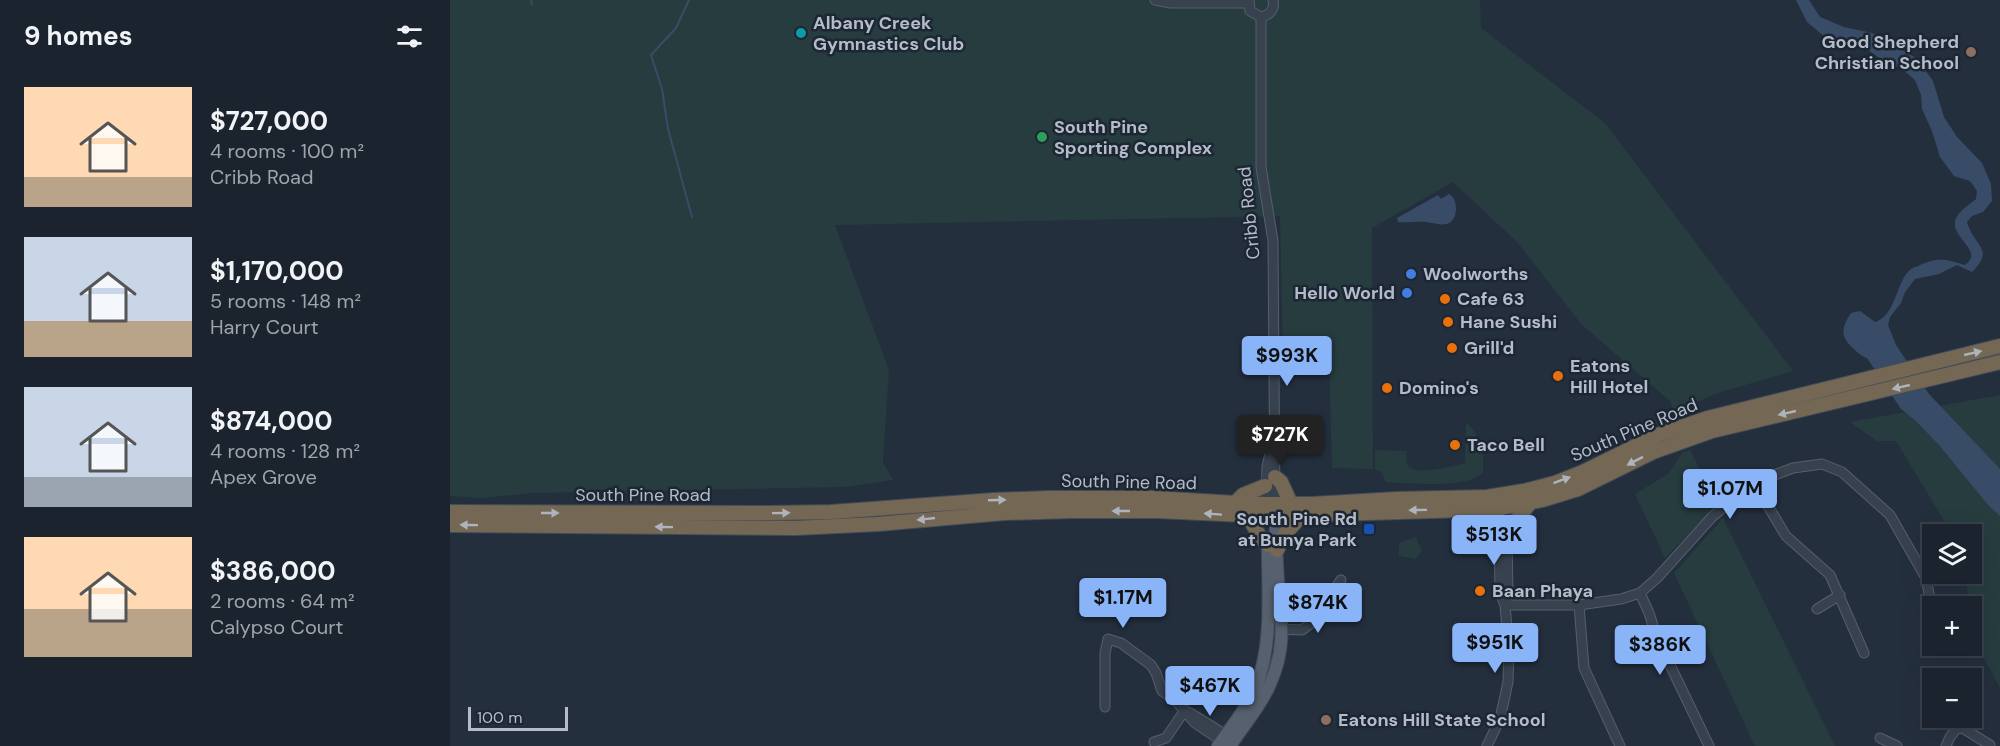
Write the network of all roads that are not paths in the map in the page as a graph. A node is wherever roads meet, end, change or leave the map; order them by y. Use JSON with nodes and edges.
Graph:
{"nodes":[{"id":1,"x":1155,"y":0,"type":"edge"},
{"id":2,"x":1273,"y":0,"type":"edge"},
{"id":3,"x":1248,"y":2,"type":"edge"},
{"id":4,"x":1261,"y":17,"type":"junction"},
{"id":5,"x":2000,"y":346,"type":"edge"},
{"id":6,"x":2000,"y":362,"type":"edge"},
{"id":7,"x":1270,"y":481,"type":"junction"},
{"id":8,"x":1756,"y":486,"type":"junction"},
{"id":9,"x":1500,"y":502,"type":"junction"},
{"id":10,"x":1234,"y":503,"type":"junction"},
{"id":11,"x":1530,"y":503,"type":"junction"},
{"id":12,"x":1291,"y":504,"type":"junction"},
{"id":13,"x":1271,"y":510,"type":"junction"},
{"id":14,"x":450,"y":512,"type":"edge"},
{"id":15,"x":1247,"y":516,"type":"junction"},
{"id":16,"x":1300,"y":516,"type":"junction"},
{"id":17,"x":450,"y":525,"type":"edge"},
{"id":18,"x":1507,"y":532,"type":"junction"},
{"id":19,"x":1272,"y":547,"type":"junction"},
{"id":20,"x":1341,"y":580,"type":"dead end"},
{"id":21,"x":1640,"y":593,"type":"junction"},
{"id":22,"x":1840,"y":595,"type":"junction"},
{"id":23,"x":1929,"y":596,"type":"edge"},
{"id":24,"x":1505,"y":605,"type":"junction"},
{"id":25,"x":1579,"y":605,"type":"junction"},
{"id":26,"x":1817,"y":609,"type":"dead end"},
{"id":27,"x":1268,"y":628,"type":"junction"},
{"id":28,"x":1282,"y":631,"type":"junction"},
{"id":29,"x":1864,"y":653,"type":"dead end"},
{"id":30,"x":1105,"y":707,"type":"dead end"},
{"id":31,"x":1185,"y":710,"type":"junction"},
{"id":32,"x":1957,"y":728,"type":"joint"},
{"id":33,"x":1880,"y":738,"type":"dead end"},
{"id":34,"x":1154,"y":742,"type":"dead end"},
{"id":35,"x":1224,"y":742,"type":"edge"},
{"id":36,"x":1990,"y":745,"type":"edge"},
{"id":37,"x":1487,"y":746,"type":"edge"},
{"id":38,"x":1620,"y":746,"type":"edge"},
{"id":39,"x":1708,"y":746,"type":"edge"},
{"id":40,"x":1897,"y":746,"type":"edge"},
{"id":41,"x":1946,"y":746,"type":"edge"}],
"edges":[{"from":1,"to":3,"type":"street"},
{"from":2,"to":4,"type":"street"},
{"from":3,"to":4,"type":"street"},
{"from":4,"to":7,"type":"street","name":"Cribb Road"},
{"from":9,"to":5,"type":"highway","name":"South Pine Road","one_way":true},
{"from":6,"to":11,"type":"highway","name":"South Pine Road","one_way":true},
{"from":7,"to":10,"type":"highway"},
{"from":7,"to":12,"type":"highway"},
{"from":7,"to":13,"type":"street","name":"Cribb Road"},
{"from":8,"to":21,"type":"street"},
{"from":8,"to":22,"type":"street"},
{"from":8,"to":23,"type":"street"},
{"from":9,"to":11,"type":"highway","name":"South Pine Road"},
{"from":9,"to":12,"type":"highway","name":"South Pine Road"},
{"from":9,"to":16,"type":"highway","name":"South Pine Road","one_way":true},
{"from":9,"to":18,"type":"street"},
{"from":9,"to":24,"type":"street"},
{"from":10,"to":13,"type":"highway","name":"South Pine Road"},
{"from":14,"to":10,"type":"highway","name":"South Pine Road","one_way":true},
{"from":11,"to":18,"type":"highway"},
{"from":12,"to":13,"type":"highway","name":"South Pine Road"},
{"from":13,"to":15,"type":"highway","name":"South Pine Road"},
{"from":13,"to":16,"type":"highway","name":"South Pine Road"},
{"from":13,"to":19,"type":"main road"},
{"from":15,"to":17,"type":"highway","name":"South Pine Road","one_way":true},
{"from":15,"to":19,"type":"highway"},
{"from":16,"to":19,"type":"highway"},
{"from":18,"to":24,"type":"street"},
{"from":19,"to":27,"type":"main road"},
{"from":19,"to":28,"type":"main road"},
{"from":20,"to":28,"type":"street"},
{"from":21,"to":25,"type":"street"},
{"from":21,"to":39,"type":"street"},
{"from":22,"to":26,"type":"street"},
{"from":22,"to":29,"type":"street"},
{"from":24,"to":25,"type":"street"},
{"from":24,"to":37,"type":"street"},
{"from":25,"to":38,"type":"street"},
{"from":27,"to":28,"type":"street"},
{"from":27,"to":35,"type":"main road"},
{"from":28,"to":35,"type":"main road"},
{"from":30,"to":31,"type":"street"},
{"from":31,"to":34,"type":"street"},
{"from":31,"to":35,"type":"street"},
{"from":32,"to":36,"type":"street"},
{"from":32,"to":41,"type":"street"},
{"from":33,"to":40,"type":"street"}]}
